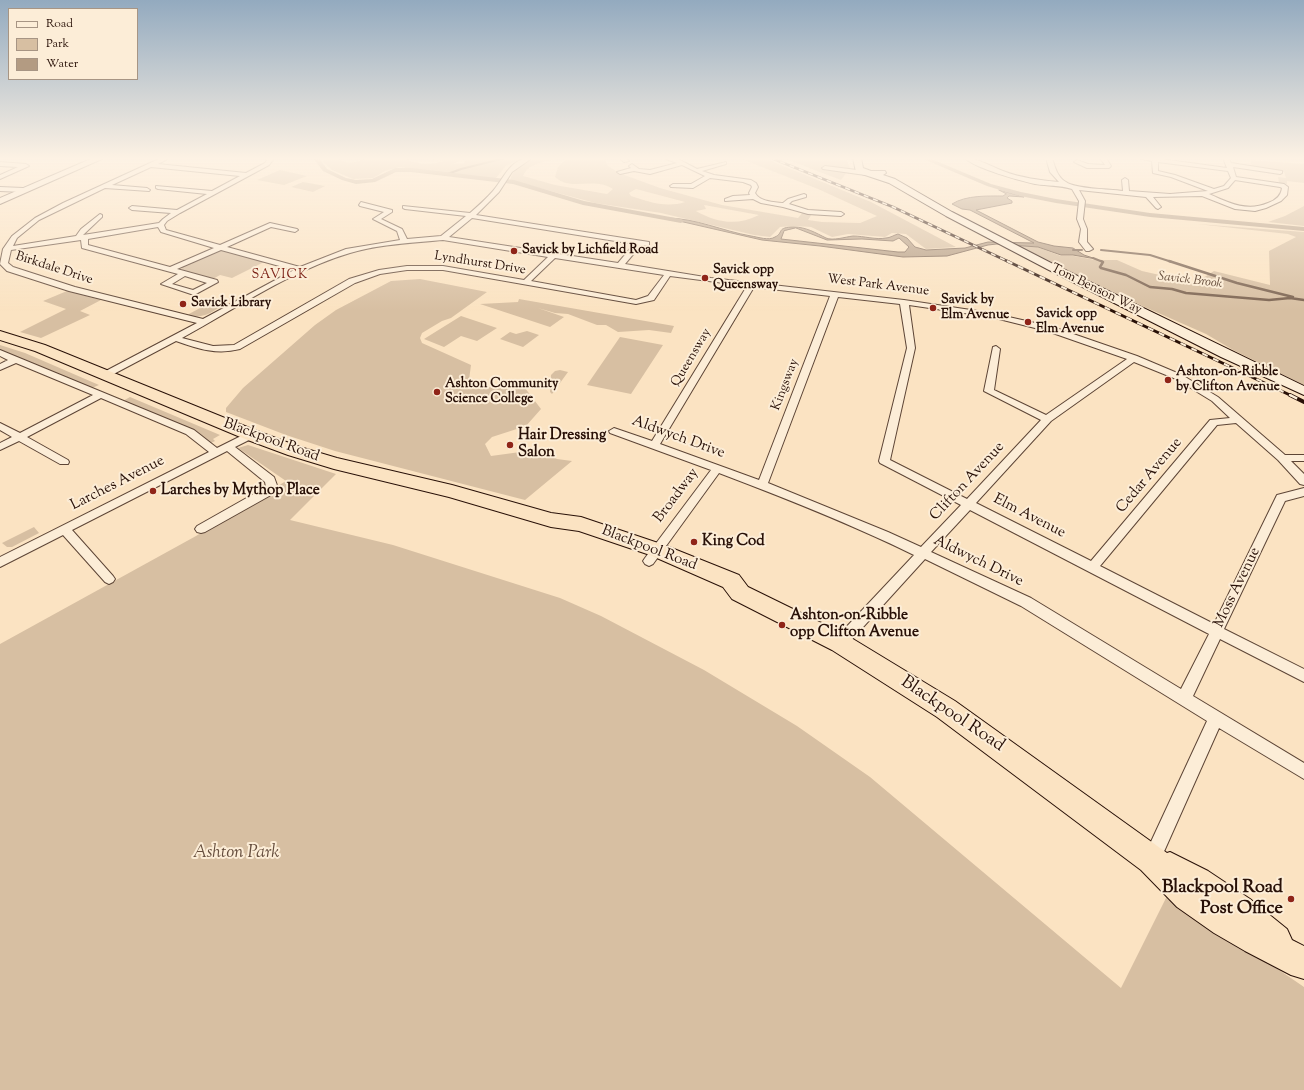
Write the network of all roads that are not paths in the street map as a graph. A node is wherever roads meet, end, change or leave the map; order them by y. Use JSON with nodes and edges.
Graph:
{"nodes":[{"id":1,"x":58,"y":209,"type":"edge"},
{"id":2,"x":142,"y":209,"type":"edge"},
{"id":3,"x":184,"y":209,"type":"edge"},
{"id":4,"x":380,"y":209,"type":"edge"},
{"id":5,"x":418,"y":209,"type":"edge"},
{"id":6,"x":478,"y":209,"type":"edge"},
{"id":7,"x":798,"y":209,"type":"edge"},
{"id":8,"x":941,"y":209,"type":"edge"},
{"id":9,"x":1081,"y":209,"type":"edge"},
{"id":10,"x":1242,"y":209,"type":"edge"},
{"id":11,"x":1256,"y":209,"type":"edge"},
{"id":12,"x":178,"y":212,"type":"junction"},
{"id":13,"x":840,"y":212,"type":"dead end"},
{"id":14,"x":100,"y":216,"type":"dead end"},
{"id":15,"x":470,"y":216,"type":"junction"},
{"id":16,"x":161,"y":225,"type":"junction"},
{"id":17,"x":295,"y":230,"type":"dead end"},
{"id":18,"x":81,"y":238,"type":"junction"},
{"id":19,"x":443,"y":238,"type":"junction"},
{"id":20,"x":404,"y":241,"type":"junction"},
{"id":21,"x":220,"y":248,"type":"junction"},
{"id":22,"x":7,"y":249,"type":"junction"},
{"id":23,"x":1089,"y":250,"type":"dead end"},
{"id":24,"x":554,"y":255,"type":"junction"},
{"id":25,"x":620,"y":265,"type":"junction"},
{"id":26,"x":170,"y":270,"type":"junction"},
{"id":27,"x":301,"y":270,"type":"junction"},
{"id":28,"x":184,"y":274,"type":"junction"},
{"id":29,"x":668,"y":274,"type":"junction"},
{"id":30,"x":525,"y":283,"type":"junction"},
{"id":31,"x":752,"y":284,"type":"junction"},
{"id":32,"x":835,"y":294,"type":"junction"},
{"id":33,"x":904,"y":302,"type":"junction"},
{"id":34,"x":204,"y":322,"type":"junction"},
{"id":35,"x":0,"y":335,"type":"edge"},
{"id":36,"x":175,"y":338,"type":"junction"},
{"id":37,"x":996,"y":349,"type":"dead end"},
{"id":38,"x":0,"y":354,"type":"edge"},
{"id":39,"x":1134,"y":358,"type":"junction"},
{"id":40,"x":15,"y":360,"type":"junction"},
{"id":41,"x":0,"y":367,"type":"edge"},
{"id":42,"x":105,"y":375,"type":"junction"},
{"id":43,"x":1304,"y":391,"type":"edge"},
{"id":44,"x":100,"y":395,"type":"junction"},
{"id":45,"x":1047,"y":419,"type":"junction"},
{"id":46,"x":1239,"y":420,"type":"junction"},
{"id":47,"x":0,"y":426,"type":"edge"},
{"id":48,"x":614,"y":431,"type":"dead end"},
{"id":49,"x":251,"y":435,"type":"junction"},
{"id":50,"x":20,"y":437,"type":"junction"},
{"id":51,"x":227,"y":446,"type":"junction"},
{"id":52,"x":654,"y":446,"type":"junction"},
{"id":53,"x":0,"y":447,"type":"edge"},
{"id":54,"x":215,"y":452,"type":"junction"},
{"id":55,"x":1282,"y":458,"type":"junction"},
{"id":56,"x":1304,"y":458,"type":"edge"},
{"id":57,"x":64,"y":462,"type":"dead end"},
{"id":58,"x":717,"y":469,"type":"junction"},
{"id":59,"x":1304,"y":481,"type":"edge"},
{"id":60,"x":762,"y":485,"type":"junction"},
{"id":61,"x":1304,"y":492,"type":"edge"},
{"id":62,"x":969,"y":505,"type":"junction"},
{"id":63,"x":64,"y":529,"type":"junction"},
{"id":64,"x":201,"y":529,"type":"dead end"},
{"id":65,"x":924,"y":554,"type":"junction"},
{"id":66,"x":653,"y":556,"type":"junction"},
{"id":67,"x":0,"y":562,"type":"edge"},
{"id":68,"x":1092,"y":568,"type":"junction"},
{"id":69,"x":109,"y":579,"type":"dead end"},
{"id":70,"x":1216,"y":631,"type":"junction"},
{"id":71,"x":840,"y":643,"type":"junction"},
{"id":72,"x":1304,"y":676,"type":"edge"},
{"id":73,"x":1184,"y":699,"type":"junction"},
{"id":74,"x":1216,"y":718,"type":"junction"},
{"id":75,"x":1304,"y":772,"type":"edge"},
{"id":76,"x":1152,"y":859,"type":"junction"},
{"id":77,"x":1304,"y":963,"type":"edge"}],
"edges":[{"from":1,"to":22,"type":"street","name":"Birkdale Drive"},
{"from":2,"to":12,"type":"street"},
{"from":3,"to":12,"type":"street"},
{"from":4,"to":20,"type":"street"},
{"from":5,"to":15,"type":"street"},
{"from":6,"to":15,"type":"street"},
{"from":7,"to":13,"type":"street"},
{"from":8,"to":43,"type":"main road","name":"Tom Benson Way"},
{"from":9,"to":23,"type":"street"},
{"from":10,"to":11,"type":"street"},
{"from":12,"to":16,"type":"street"},
{"from":14,"to":18,"type":"street"},
{"from":15,"to":19,"type":"street"},
{"from":15,"to":25,"type":"street"},
{"from":16,"to":18,"type":"street"},
{"from":16,"to":21,"type":"street"},
{"from":17,"to":21,"type":"street"},
{"from":18,"to":22,"type":"street"},
{"from":18,"to":26,"type":"street"},
{"from":19,"to":20,"type":"street","name":"West Park Avenue"},
{"from":19,"to":24,"type":"street","name":"West Park Avenue"},
{"from":20,"to":27,"type":"street","name":"West Park Avenue"},
{"from":21,"to":26,"type":"street"},
{"from":21,"to":27,"type":"street"},
{"from":22,"to":34,"type":"street","name":"Birkdale Drive"},
{"from":24,"to":25,"type":"street","name":"West Park Avenue"},
{"from":24,"to":30,"type":"street"},
{"from":25,"to":29,"type":"street","name":"West Park Avenue"},
{"from":26,"to":28,"type":"street"},
{"from":27,"to":34,"type":"street","name":"West Park Avenue"},
{"from":28,"to":28,"type":"street"},
{"from":29,"to":30,"type":"street","name":"Lyndhurst Drive"},
{"from":29,"to":31,"type":"street","name":"West Park Avenue"},
{"from":30,"to":36,"type":"street","name":"Lyndhurst Drive"},
{"from":31,"to":32,"type":"street","name":"West Park Avenue"},
{"from":31,"to":52,"type":"street","name":"Queensway"},
{"from":32,"to":33,"type":"street","name":"West Park Avenue"},
{"from":32,"to":60,"type":"street","name":"Kingsway"},
{"from":33,"to":39,"type":"street","name":"West Park Avenue"},
{"from":33,"to":62,"type":"street","name":"Elm Avenue"},
{"from":34,"to":36,"type":"street","name":"West Park Avenue"},
{"from":35,"to":42,"type":"highway","name":"Blackpool Road"},
{"from":36,"to":42,"type":"street","name":"West Park Avenue"},
{"from":37,"to":45,"type":"street"},
{"from":38,"to":40,"type":"street","name":"Blackpool Road"},
{"from":39,"to":45,"type":"street","name":"Clifton Avenue"},
{"from":39,"to":46,"type":"street","name":"West Park Avenue"},
{"from":40,"to":41,"type":"street"},
{"from":40,"to":44,"type":"street","name":"Blackpool Road"},
{"from":42,"to":49,"type":"highway","name":"Blackpool Road"},
{"from":44,"to":50,"type":"street"},
{"from":44,"to":54,"type":"street","name":"Blackpool Road"},
{"from":45,"to":62,"type":"street","name":"Clifton Avenue"},
{"from":46,"to":55,"type":"street","name":"West Park Avenue"},
{"from":46,"to":68,"type":"street","name":"Cedar Avenue"},
{"from":47,"to":50,"type":"street"},
{"from":48,"to":52,"type":"street","name":"Aldwych Drive"},
{"from":49,"to":51,"type":"street","name":"Larches Avenue"},
{"from":49,"to":66,"type":"highway","name":"Blackpool Road"},
{"from":50,"to":53,"type":"street"},
{"from":50,"to":57,"type":"street"},
{"from":51,"to":54,"type":"street","name":"Larches Avenue"},
{"from":51,"to":64,"type":"street"},
{"from":52,"to":58,"type":"street","name":"Aldwych Drive"},
{"from":54,"to":63,"type":"street","name":"Larches Avenue"},
{"from":55,"to":56,"type":"street"},
{"from":55,"to":59,"type":"street","name":"West Park Avenue"},
{"from":58,"to":60,"type":"street","name":"Aldwych Drive"},
{"from":58,"to":66,"type":"street","name":"Broadway"},
{"from":60,"to":65,"type":"street","name":"Aldwych Drive"},
{"from":61,"to":70,"type":"street","name":"Moss Avenue"},
{"from":62,"to":65,"type":"street","name":"Clifton Avenue"},
{"from":62,"to":68,"type":"street","name":"Elm Avenue"},
{"from":63,"to":67,"type":"street","name":"Larches Avenue"},
{"from":63,"to":69,"type":"street"},
{"from":65,"to":71,"type":"street","name":"Clifton Avenue"},
{"from":65,"to":73,"type":"street","name":"Aldwych Drive"},
{"from":66,"to":71,"type":"highway","name":"Blackpool Road"},
{"from":68,"to":70,"type":"street","name":"Elm Avenue"},
{"from":70,"to":72,"type":"street","name":"Elm Avenue"},
{"from":70,"to":73,"type":"street","name":"Moss Avenue"},
{"from":71,"to":76,"type":"highway","name":"Blackpool Road"},
{"from":73,"to":74,"type":"street","name":"Aldwych Drive"},
{"from":74,"to":75,"type":"street","name":"Aldwych Drive"},
{"from":74,"to":76,"type":"street"},
{"from":76,"to":77,"type":"highway","name":"Blackpool Road"}]}
